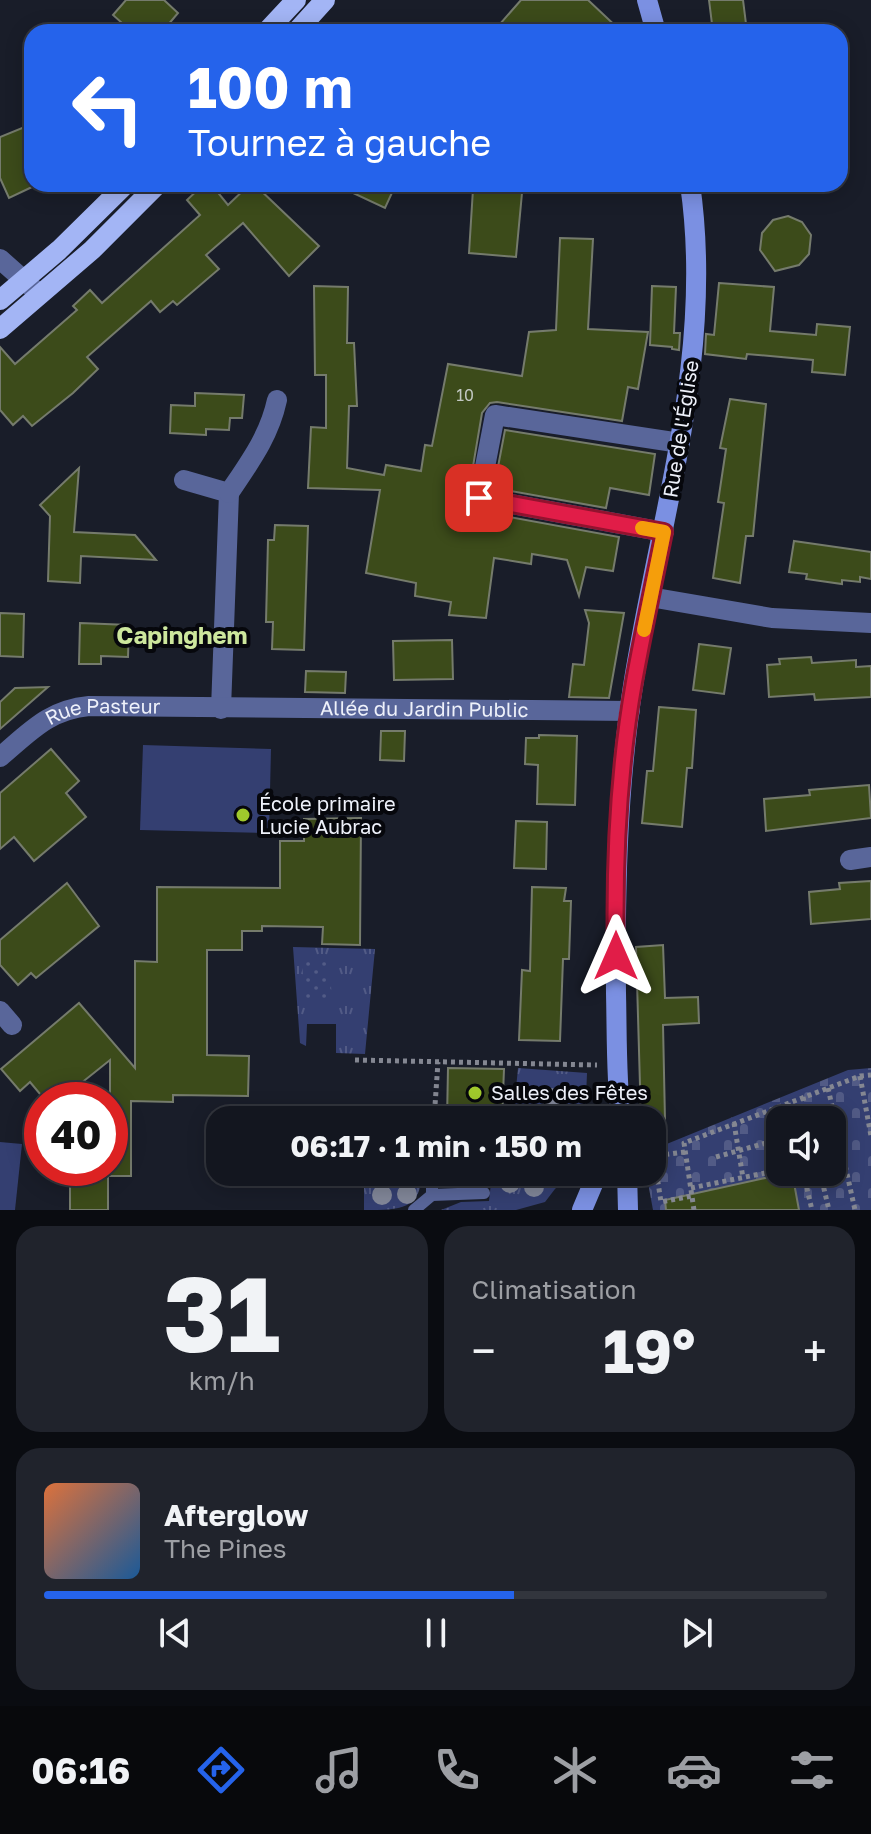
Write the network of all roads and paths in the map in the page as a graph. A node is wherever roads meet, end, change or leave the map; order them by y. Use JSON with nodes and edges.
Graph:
{"nodes":[{"id":1,"x":296,"y":0,"type":"edge"},
{"id":2,"x":325,"y":0,"type":"edge"},
{"id":3,"x":647,"y":0,"type":"edge"},
{"id":4,"x":274,"y":24,"type":"edge"},
{"id":5,"x":303,"y":24,"type":"edge"},
{"id":6,"x":654,"y":24,"type":"edge"},
{"id":7,"x":118,"y":192,"type":"edge"},
{"id":8,"x":150,"y":192,"type":"edge"},
{"id":9,"x":691,"y":192,"type":"edge"},
{"id":10,"x":0,"y":259,"type":"edge"},
{"id":11,"x":24,"y":279,"type":"junction"},
{"id":12,"x":40,"y":296,"type":"junction"},
{"id":13,"x":0,"y":300,"type":"edge"},
{"id":14,"x":0,"y":329,"type":"edge"},
{"id":15,"x":277,"y":400,"type":"dead end"},
{"id":16,"x":680,"y":443,"type":"junction"},
{"id":17,"x":184,"y":480,"type":"dead end"},
{"id":18,"x":229,"y":493,"type":"junction"},
{"id":19,"x":664,"y":532,"type":"junction"},
{"id":20,"x":650,"y":597,"type":"junction"},
{"id":21,"x":871,"y":623,"type":"edge"},
{"id":22,"x":221,"y":709,"type":"junction"},
{"id":23,"x":630,"y":711,"type":"junction"},
{"id":24,"x":0,"y":757,"type":"edge"},
{"id":25,"x":355,"y":1060,"type":"dead end"},
{"id":26,"x":438,"y":1062,"type":"junction"},
{"id":27,"x":618,"y":1066,"type":"junction"},
{"id":28,"x":871,"y":1075,"type":"edge"},
{"id":29,"x":860,"y":1076,"type":"junction"},
{"id":30,"x":828,"y":1088,"type":"junction"},
{"id":31,"x":803,"y":1097,"type":"junction"},
{"id":32,"x":788,"y":1103,"type":"junction"},
{"id":33,"x":435,"y":1106,"type":"edge"},
{"id":34,"x":619,"y":1106,"type":"edge"},
{"id":35,"x":789,"y":1106,"type":"edge"},
{"id":36,"x":805,"y":1106,"type":"edge"},
{"id":37,"x":734,"y":1123,"type":"junction"},
{"id":38,"x":871,"y":1136,"type":"edge"},
{"id":39,"x":766,"y":1143,"type":"edge"},
{"id":40,"x":738,"y":1151,"type":"junction"},
{"id":41,"x":685,"y":1152,"type":"junction"},
{"id":42,"x":716,"y":1157,"type":"dead end"},
{"id":43,"x":766,"y":1173,"type":"edge"},
{"id":44,"x":743,"y":1178,"type":"junction"},
{"id":45,"x":432,"y":1186,"type":"edge"},
{"id":46,"x":592,"y":1186,"type":"edge"},
{"id":47,"x":627,"y":1186,"type":"edge"},
{"id":48,"x":806,"y":1186,"type":"edge"},
{"id":49,"x":823,"y":1186,"type":"edge"},
{"id":50,"x":691,"y":1188,"type":"junction"},
{"id":51,"x":484,"y":1193,"type":"dead end"},
{"id":52,"x":432,"y":1195,"type":"junction"},
{"id":53,"x":692,"y":1196,"type":"junction"},
{"id":54,"x":414,"y":1210,"type":"edge"},
{"id":55,"x":582,"y":1210,"type":"edge"},
{"id":56,"x":628,"y":1210,"type":"edge"},
{"id":57,"x":694,"y":1210,"type":"edge"},
{"id":58,"x":812,"y":1210,"type":"edge"},
{"id":59,"x":829,"y":1210,"type":"edge"},
{"id":60,"x":855,"y":1210,"type":"edge"}],
"edges":[{"from":1,"to":4,"type":"main road"},
{"from":2,"to":5,"type":"main road"},
{"from":3,"to":6,"type":"street"},
{"from":7,"to":11,"type":"main road"},
{"from":8,"to":12,"type":"main road"},
{"from":9,"to":16,"type":"street","name":"Rue de l'Église"},
{"from":10,"to":11,"type":"street"},
{"from":11,"to":12,"type":"street"},
{"from":11,"to":13,"type":"main road"},
{"from":12,"to":14,"type":"main road"},
{"from":15,"to":18,"type":"street"},
{"from":16,"to":19,"type":"street","name":"Rue de l'Église"},
{"from":16,"to":19,"type":"street"},
{"from":17,"to":18,"type":"street"},
{"from":18,"to":22,"type":"street"},
{"from":19,"to":20,"type":"street","name":"Rue de l'Église"},
{"from":20,"to":21,"type":"street"},
{"from":20,"to":23,"type":"street","name":"Rue de l'Église"},
{"from":22,"to":23,"type":"street","name":"Allée du Jardin Public"},
{"from":22,"to":24,"type":"street","name":"Rue Pasteur"},
{"from":23,"to":27,"type":"street","name":"Rue de l'Église"},
{"from":25,"to":26,"type":"path"},
{"from":26,"to":27,"type":"path"},
{"from":26,"to":33,"type":"path"},
{"from":27,"to":34,"type":"street","name":"Rue de l'Église"},
{"from":28,"to":29,"type":"path"},
{"from":29,"to":30,"type":"path"},
{"from":29,"to":38,"type":"path"},
{"from":30,"to":31,"type":"path"},
{"from":30,"to":60,"type":"path"},
{"from":31,"to":32,"type":"path"},
{"from":31,"to":36,"type":"path"},
{"from":32,"to":35,"type":"path"},
{"from":32,"to":37,"type":"path"},
{"from":37,"to":40,"type":"path"},
{"from":37,"to":41,"type":"path"},
{"from":39,"to":40,"type":"path"},
{"from":40,"to":42,"type":"path"},
{"from":40,"to":44,"type":"path"},
{"from":41,"to":50,"type":"path"},
{"from":41,"to":53,"type":"path"},
{"from":43,"to":44,"type":"path"},
{"from":44,"to":50,"type":"path"},
{"from":45,"to":52,"type":"lane"},
{"from":46,"to":55,"type":"street"},
{"from":47,"to":56,"type":"street"},
{"from":48,"to":58,"type":"path"},
{"from":49,"to":59,"type":"path"},
{"from":50,"to":53,"type":"path"},
{"from":51,"to":52,"type":"lane"},
{"from":52,"to":54,"type":"lane"},
{"from":53,"to":57,"type":"path"}]}
